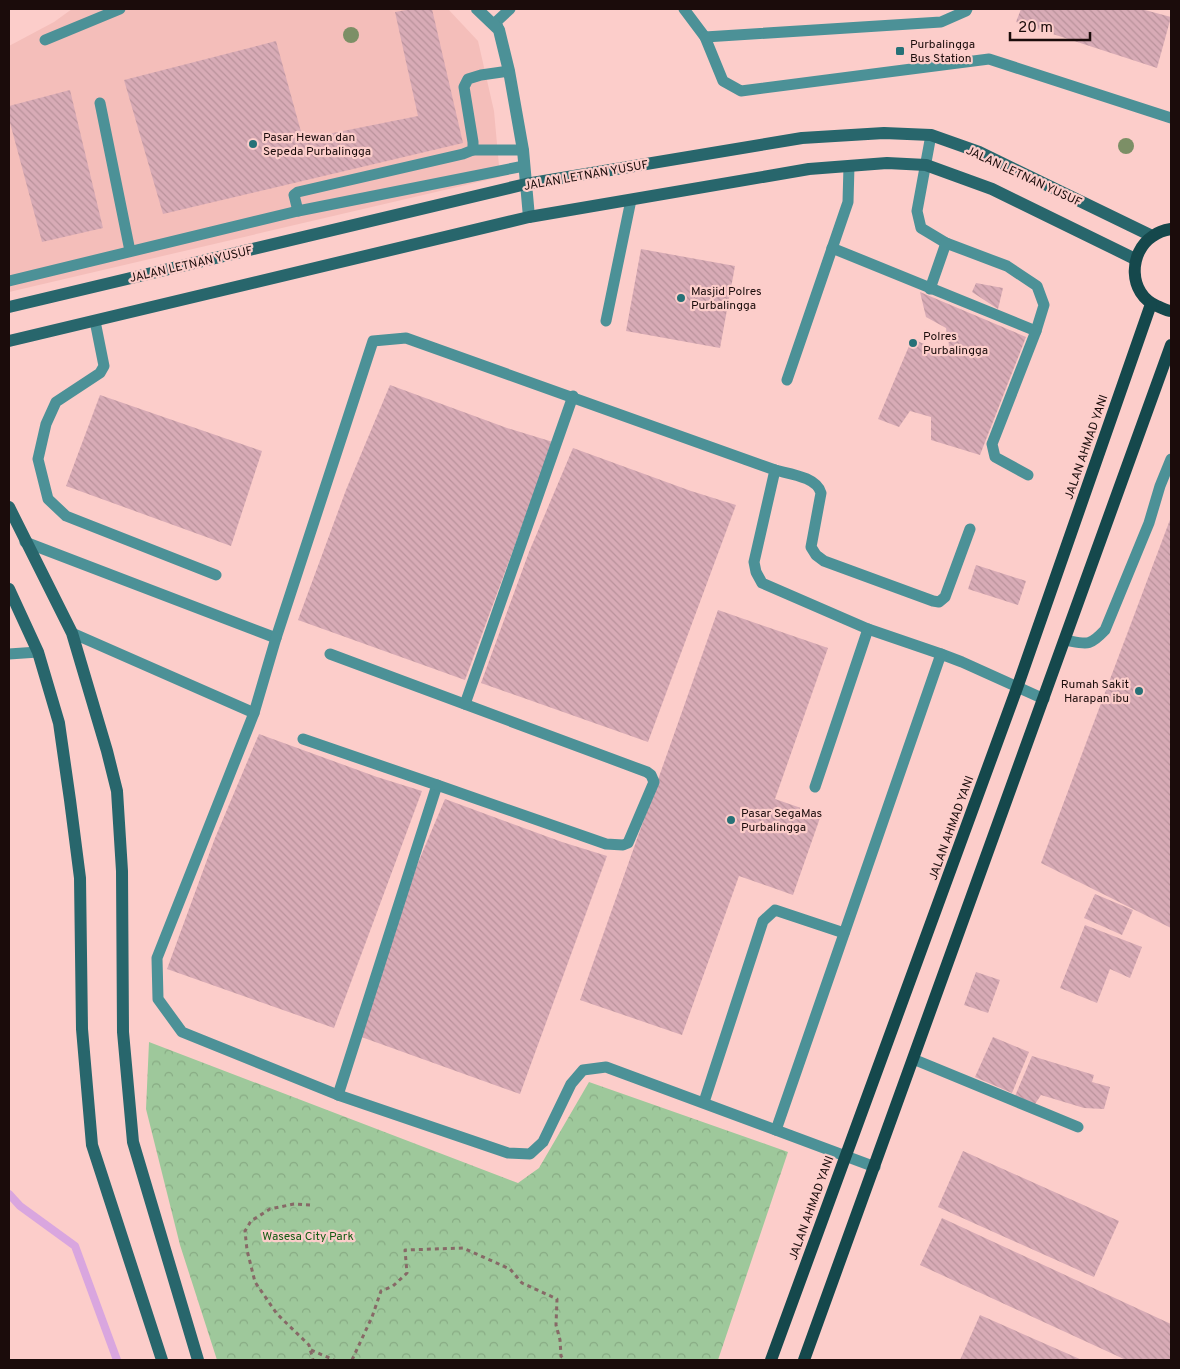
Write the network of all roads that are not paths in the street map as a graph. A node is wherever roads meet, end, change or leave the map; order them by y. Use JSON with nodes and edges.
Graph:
{"nodes":[{"id":1,"x":120,"y":9,"type":"edge"},
{"id":2,"x":477,"y":9,"type":"edge"},
{"id":3,"x":510,"y":9,"type":"edge"},
{"id":4,"x":684,"y":9,"type":"edge"},
{"id":5,"x":967,"y":9,"type":"edge"},
{"id":6,"x":499,"y":30,"type":"junction"},
{"id":7,"x":705,"y":37,"type":"junction"},
{"id":8,"x":44,"y":40,"type":"dead end"},
{"id":9,"x":509,"y":72,"type":"junction"},
{"id":10,"x":100,"y":103,"type":"dead end"},
{"id":11,"x":1171,"y":118,"type":"edge"},
{"id":12,"x":931,"y":135,"type":"junction"},
{"id":13,"x":473,"y":150,"type":"junction"},
{"id":14,"x":523,"y":150,"type":"junction"},
{"id":15,"x":926,"y":165,"type":"junction"},
{"id":16,"x":524,"y":166,"type":"junction"},
{"id":17,"x":849,"y":166,"type":"junction"},
{"id":18,"x":526,"y":184,"type":"junction"},
{"id":19,"x":631,"y":200,"type":"junction"},
{"id":20,"x":298,"y":212,"type":"junction"},
{"id":21,"x":529,"y":217,"type":"junction"},
{"id":22,"x":1171,"y":229,"type":"edge"},
{"id":23,"x":1152,"y":236,"type":"junction"},
{"id":24,"x":946,"y":242,"type":"junction"},
{"id":25,"x":832,"y":248,"type":"junction"},
{"id":26,"x":130,"y":251,"type":"junction"},
{"id":27,"x":1135,"y":259,"type":"junction"},
{"id":28,"x":9,"y":281,"type":"edge"},
{"id":29,"x":930,"y":289,"type":"junction"},
{"id":30,"x":1151,"y":304,"type":"junction"},
{"id":31,"x":9,"y":307,"type":"edge"},
{"id":32,"x":1171,"y":311,"type":"edge"},
{"id":33,"x":95,"y":321,"type":"junction"},
{"id":34,"x":606,"y":321,"type":"dead end"},
{"id":35,"x":1036,"y":331,"type":"junction"},
{"id":36,"x":9,"y":341,"type":"edge"},
{"id":37,"x":1171,"y":345,"type":"edge"},
{"id":38,"x":787,"y":380,"type":"dead end"},
{"id":39,"x":573,"y":396,"type":"junction"},
{"id":40,"x":1171,"y":459,"type":"edge"},
{"id":41,"x":775,"y":470,"type":"junction"},
{"id":42,"x":1028,"y":476,"type":"dead end"},
{"id":43,"x":9,"y":507,"type":"edge"},
{"id":44,"x":970,"y":529,"type":"dead end"},
{"id":45,"x":25,"y":542,"type":"junction"},
{"id":46,"x":216,"y":575,"type":"dead end"},
{"id":47,"x":9,"y":589,"type":"edge"},
{"id":48,"x":868,"y":629,"type":"junction"},
{"id":49,"x":72,"y":633,"type":"junction"},
{"id":50,"x":276,"y":638,"type":"junction"},
{"id":51,"x":1065,"y":640,"type":"junction"},
{"id":52,"x":38,"y":652,"type":"junction"},
{"id":53,"x":9,"y":654,"type":"edge"},
{"id":54,"x":330,"y":654,"type":"dead end"},
{"id":55,"x":941,"y":654,"type":"junction"},
{"id":56,"x":1017,"y":688,"type":"junction"},
{"id":57,"x":1044,"y":699,"type":"junction"},
{"id":58,"x":465,"y":704,"type":"junction"},
{"id":59,"x":254,"y":712,"type":"junction"},
{"id":60,"x":303,"y":739,"type":"dead end"},
{"id":61,"x":437,"y":785,"type":"junction"},
{"id":62,"x":815,"y":787,"type":"dead end"},
{"id":63,"x":844,"y":933,"type":"junction"},
{"id":64,"x":914,"y":1059,"type":"junction"},
{"id":65,"x":338,"y":1095,"type":"junction"},
{"id":66,"x":704,"y":1102,"type":"junction"},
{"id":67,"x":1078,"y":1127,"type":"dead end"},
{"id":68,"x":776,"y":1130,"type":"junction"},
{"id":69,"x":845,"y":1155,"type":"junction"},
{"id":70,"x":874,"y":1167,"type":"junction"},
{"id":71,"x":160,"y":1354,"type":"edge"},
{"id":72,"x":198,"y":1360,"type":"edge"},
{"id":73,"x":771,"y":1360,"type":"edge"},
{"id":74,"x":804,"y":1360,"type":"edge"}],
"edges":[{"from":1,"to":8,"type":"lane"},
{"from":2,"to":6,"type":"street"},
{"from":3,"to":6,"type":"lane"},
{"from":4,"to":7,"type":"lane"},
{"from":5,"to":7,"type":"lane"},
{"from":6,"to":9,"type":"street"},
{"from":7,"to":11,"type":"lane"},
{"from":9,"to":13,"type":"lane"},
{"from":9,"to":14,"type":"street"},
{"from":10,"to":26,"type":"lane"},
{"from":12,"to":15,"type":"lane"},
{"from":12,"to":18,"type":"street","name":"JALAN LETNAN YUSUF"},
{"from":12,"to":23,"type":"street","name":"JALAN LETNAN YUSUF"},
{"from":13,"to":14,"type":"lane"},
{"from":13,"to":20,"type":"lane"},
{"from":14,"to":16,"type":"street"},
{"from":15,"to":17,"type":"street","name":"JALAN LETNAN YUSUF"},
{"from":15,"to":24,"type":"lane"},
{"from":15,"to":27,"type":"street","name":"JALAN LETNAN YUSUF"},
{"from":16,"to":18,"type":"street"},
{"from":16,"to":20,"type":"lane"},
{"from":17,"to":19,"type":"street","name":"JALAN LETNAN YUSUF"},
{"from":17,"to":25,"type":"lane"},
{"from":18,"to":21,"type":"street"},
{"from":18,"to":31,"type":"street","name":"JALAN LETNAN YUSUF"},
{"from":19,"to":21,"type":"street","name":"JALAN LETNAN YUSUF"},
{"from":19,"to":34,"type":"lane"},
{"from":20,"to":26,"type":"lane"},
{"from":21,"to":33,"type":"street","name":"JALAN LETNAN YUSUF"},
{"from":22,"to":23,"type":"main road"},
{"from":23,"to":27,"type":"main road"},
{"from":24,"to":29,"type":"lane"},
{"from":24,"to":35,"type":"lane"},
{"from":25,"to":29,"type":"lane"},
{"from":25,"to":38,"type":"lane"},
{"from":26,"to":28,"type":"lane"},
{"from":27,"to":30,"type":"main road"},
{"from":29,"to":35,"type":"lane"},
{"from":30,"to":32,"type":"main road"},
{"from":30,"to":56,"type":"main road","name":"JALAN AHMAD YANI"},
{"from":33,"to":36,"type":"street","name":"JALAN LETNAN YUSUF"},
{"from":33,"to":46,"type":"lane"},
{"from":35,"to":42,"type":"lane"},
{"from":37,"to":51,"type":"main road"},
{"from":39,"to":41,"type":"lane"},
{"from":39,"to":50,"type":"lane"},
{"from":39,"to":58,"type":"lane"},
{"from":40,"to":51,"type":"lane"},
{"from":41,"to":44,"type":"lane"},
{"from":41,"to":48,"type":"lane"},
{"from":43,"to":45,"type":"street"},
{"from":45,"to":49,"type":"street"},
{"from":45,"to":50,"type":"lane"},
{"from":47,"to":52,"type":"street"},
{"from":48,"to":55,"type":"lane"},
{"from":48,"to":62,"type":"lane"},
{"from":49,"to":59,"type":"lane"},
{"from":49,"to":72,"type":"street"},
{"from":50,"to":59,"type":"lane"},
{"from":51,"to":57,"type":"main road"},
{"from":52,"to":53,"type":"lane"},
{"from":52,"to":71,"type":"street"},
{"from":54,"to":58,"type":"lane"},
{"from":55,"to":56,"type":"lane"},
{"from":55,"to":63,"type":"lane"},
{"from":56,"to":57,"type":"lane"},
{"from":56,"to":69,"type":"main road","name":"JALAN AHMAD YANI"},
{"from":57,"to":64,"type":"main road"},
{"from":58,"to":61,"type":"lane"},
{"from":59,"to":65,"type":"lane"},
{"from":60,"to":61,"type":"lane"},
{"from":61,"to":65,"type":"lane"},
{"from":63,"to":66,"type":"lane"},
{"from":63,"to":68,"type":"lane"},
{"from":64,"to":67,"type":"lane"},
{"from":64,"to":70,"type":"main road"},
{"from":65,"to":66,"type":"lane"},
{"from":66,"to":68,"type":"lane"},
{"from":68,"to":69,"type":"lane"},
{"from":69,"to":70,"type":"lane"},
{"from":69,"to":73,"type":"main road","name":"JALAN AHMAD YANI"},
{"from":70,"to":74,"type":"main road"}]}
